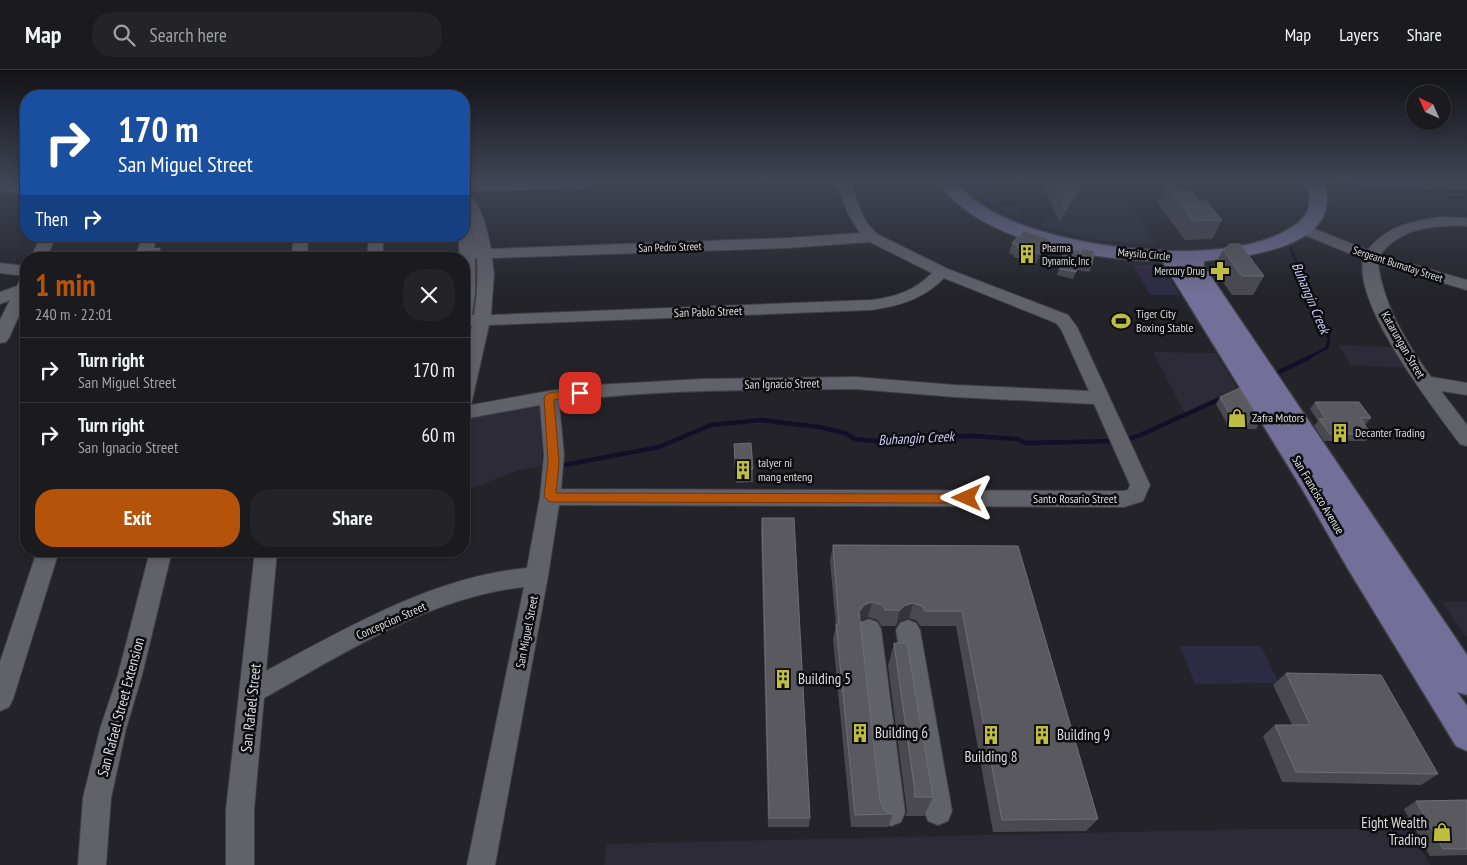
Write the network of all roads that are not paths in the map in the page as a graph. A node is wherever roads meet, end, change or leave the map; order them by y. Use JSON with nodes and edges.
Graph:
{"nodes":[{"id":1,"x":476,"y":220,"type":"edge"},
{"id":2,"x":857,"y":220,"type":"edge"},
{"id":3,"x":998,"y":220,"type":"edge"},
{"id":4,"x":1309,"y":220,"type":"edge"},
{"id":5,"x":1467,"y":222,"type":"edge"},
{"id":6,"x":1302,"y":229,"type":"junction"},
{"id":7,"x":872,"y":237,"type":"junction"},
{"id":8,"x":486,"y":253,"type":"junction"},
{"id":9,"x":470,"y":254,"type":"edge"},
{"id":10,"x":1182,"y":256,"type":"junction"},
{"id":11,"x":1372,"y":257,"type":"junction"},
{"id":12,"x":0,"y":268,"type":"edge"},
{"id":13,"x":20,"y":270,"type":"edge"},
{"id":14,"x":942,"y":272,"type":"junction"},
{"id":15,"x":1467,"y":285,"type":"edge"},
{"id":16,"x":20,"y":288,"type":"edge"},
{"id":17,"x":20,"y":296,"type":"edge"},
{"id":18,"x":0,"y":299,"type":"edge"},
{"id":19,"x":470,"y":321,"type":"edge"},
{"id":20,"x":482,"y":321,"type":"junction"},
{"id":21,"x":0,"y":338,"type":"edge"},
{"id":22,"x":470,"y":375,"type":"edge"},
{"id":23,"x":1425,"y":382,"type":"junction"},
{"id":24,"x":1467,"y":389,"type":"edge"},
{"id":25,"x":549,"y":397,"type":"junction"},
{"id":26,"x":1102,"y":398,"type":"junction"},
{"id":27,"x":470,"y":412,"type":"edge"},
{"id":28,"x":1467,"y":439,"type":"edge"},
{"id":29,"x":552,"y":478,"type":"junction"},
{"id":30,"x":46,"y":557,"type":"edge"},
{"id":31,"x":160,"y":557,"type":"edge"},
{"id":32,"x":265,"y":557,"type":"edge"},
{"id":33,"x":537,"y":576,"type":"junction"},
{"id":34,"x":869,"y":629,"type":"dead end"},
{"id":35,"x":908,"y":630,"type":"dead end"},
{"id":36,"x":1467,"y":681,"type":"edge"},
{"id":37,"x":253,"y":691,"type":"junction"},
{"id":38,"x":0,"y":699,"type":"edge"},
{"id":39,"x":1467,"y":734,"type":"edge"},
{"id":40,"x":891,"y":812,"type":"edge"},
{"id":41,"x":938,"y":812,"type":"dead end"},
{"id":42,"x":92,"y":865,"type":"edge"},
{"id":43,"x":240,"y":865,"type":"edge"},
{"id":44,"x":482,"y":865,"type":"edge"}],
"edges":[{"from":1,"to":8,"type":"street"},
{"from":2,"to":7,"type":"street","name":"Santo Rosario Street"},
{"from":3,"to":10,"type":"main road","name":"Maysilo Circle"},
{"from":4,"to":6,"type":"main road","name":"Maysilo Circle"},
{"from":5,"to":11,"type":"street"},
{"from":6,"to":10,"type":"main road","name":"Maysilo Circle"},
{"from":6,"to":11,"type":"street","name":"Sergeant Bumatay Street"},
{"from":7,"to":8,"type":"street","name":"San Pedro Street"},
{"from":7,"to":14,"type":"street","name":"Santo Rosario Street"},
{"from":8,"to":9,"type":"street","name":"San Pedro Street"},
{"from":8,"to":20,"type":"street"},
{"from":10,"to":36,"type":"main road","name":"San Francisco Avenue"},
{"from":10,"to":39,"type":"main road","name":"San Francisco Avenue"},
{"from":11,"to":15,"type":"street","name":"Sergeant Bumatay Street"},
{"from":11,"to":23,"type":"street","name":"Katarungan Street"},
{"from":12,"to":13,"type":"street"},
{"from":14,"to":20,"type":"street","name":"San Pablo Street"},
{"from":14,"to":26,"type":"street","name":"Santo Rosario Street"},
{"from":16,"to":18,"type":"street"},
{"from":17,"to":21,"type":"street"},
{"from":19,"to":20,"type":"street","name":"San Pablo Street"},
{"from":20,"to":22,"type":"street"},
{"from":23,"to":24,"type":"street"},
{"from":23,"to":28,"type":"street","name":"Katarungan Street"},
{"from":25,"to":26,"type":"street","name":"San Ignacio Street"},
{"from":25,"to":27,"type":"street","name":"San Ignacio Street"},
{"from":25,"to":29,"type":"street","name":"San Miguel Street"},
{"from":26,"to":29,"type":"street","name":"Santo Rosario Street"},
{"from":29,"to":33,"type":"street","name":"San Miguel Street"},
{"from":30,"to":38,"type":"street"},
{"from":31,"to":42,"type":"street","name":"San Rafael Street Extension"},
{"from":32,"to":37,"type":"street","name":"San Rafael Street"},
{"from":33,"to":37,"type":"street","name":"Concepcion Street"},
{"from":33,"to":44,"type":"street","name":"San Miguel Street"},
{"from":34,"to":40,"type":"street"},
{"from":35,"to":41,"type":"street"},
{"from":37,"to":43,"type":"street","name":"San Rafael Street"}]}
